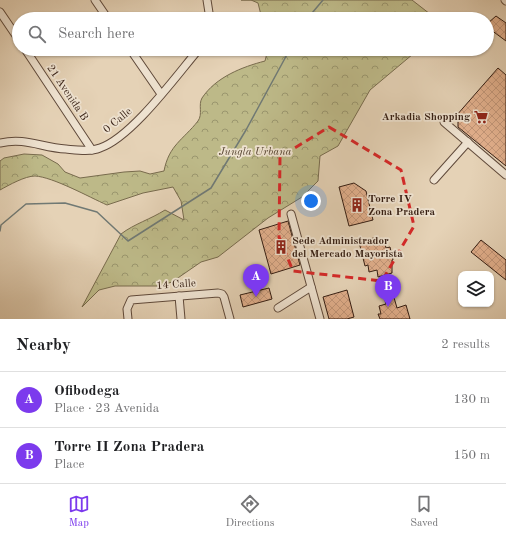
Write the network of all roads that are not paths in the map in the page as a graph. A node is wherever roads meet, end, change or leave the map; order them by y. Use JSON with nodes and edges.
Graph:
{"nodes":[{"id":1,"x":95,"y":0,"type":"edge"},
{"id":2,"x":0,"y":12,"type":"edge"},
{"id":3,"x":103,"y":12,"type":"edge"},
{"id":4,"x":12,"y":30,"type":"edge"},
{"id":5,"x":30,"y":56,"type":"edge"},
{"id":6,"x":135,"y":56,"type":"edge"},
{"id":7,"x":193,"y":56,"type":"edge"},
{"id":8,"x":162,"y":94,"type":"junction"},
{"id":9,"x":444,"y":122,"type":"dead end"},
{"id":10,"x":468,"y":142,"type":"junction"},
{"id":11,"x":0,"y":143,"type":"edge"},
{"id":12,"x":92,"y":150,"type":"junction"},
{"id":13,"x":506,"y":175,"type":"edge"},
{"id":14,"x":434,"y":180,"type":"dead end"},
{"id":15,"x":291,"y":214,"type":"dead end"},
{"id":16,"x":311,"y":287,"type":"junction"},
{"id":17,"x":179,"y":296,"type":"junction"},
{"id":18,"x":278,"y":308,"type":"dead end"},
{"id":19,"x":128,"y":319,"type":"edge"},
{"id":20,"x":181,"y":319,"type":"edge"},
{"id":21,"x":230,"y":319,"type":"edge"},
{"id":22,"x":320,"y":319,"type":"edge"}],
"edges":[{"from":1,"to":3,"type":"street"},
{"from":2,"to":4,"type":"street"},
{"from":5,"to":12,"type":"street","name":"21 Avenida B"},
{"from":6,"to":8,"type":"street"},
{"from":7,"to":8,"type":"street","name":"0 Calle"},
{"from":8,"to":12,"type":"street","name":"0 Calle"},
{"from":9,"to":10,"type":"street"},
{"from":10,"to":13,"type":"street"},
{"from":10,"to":14,"type":"street"},
{"from":11,"to":12,"type":"street","name":"0 Calle"},
{"from":15,"to":16,"type":"street"},
{"from":16,"to":18,"type":"street"},
{"from":16,"to":22,"type":"street"},
{"from":17,"to":19,"type":"street","name":"14 Calle"},
{"from":17,"to":20,"type":"street"},
{"from":17,"to":21,"type":"street","name":"14 Calle"}]}
